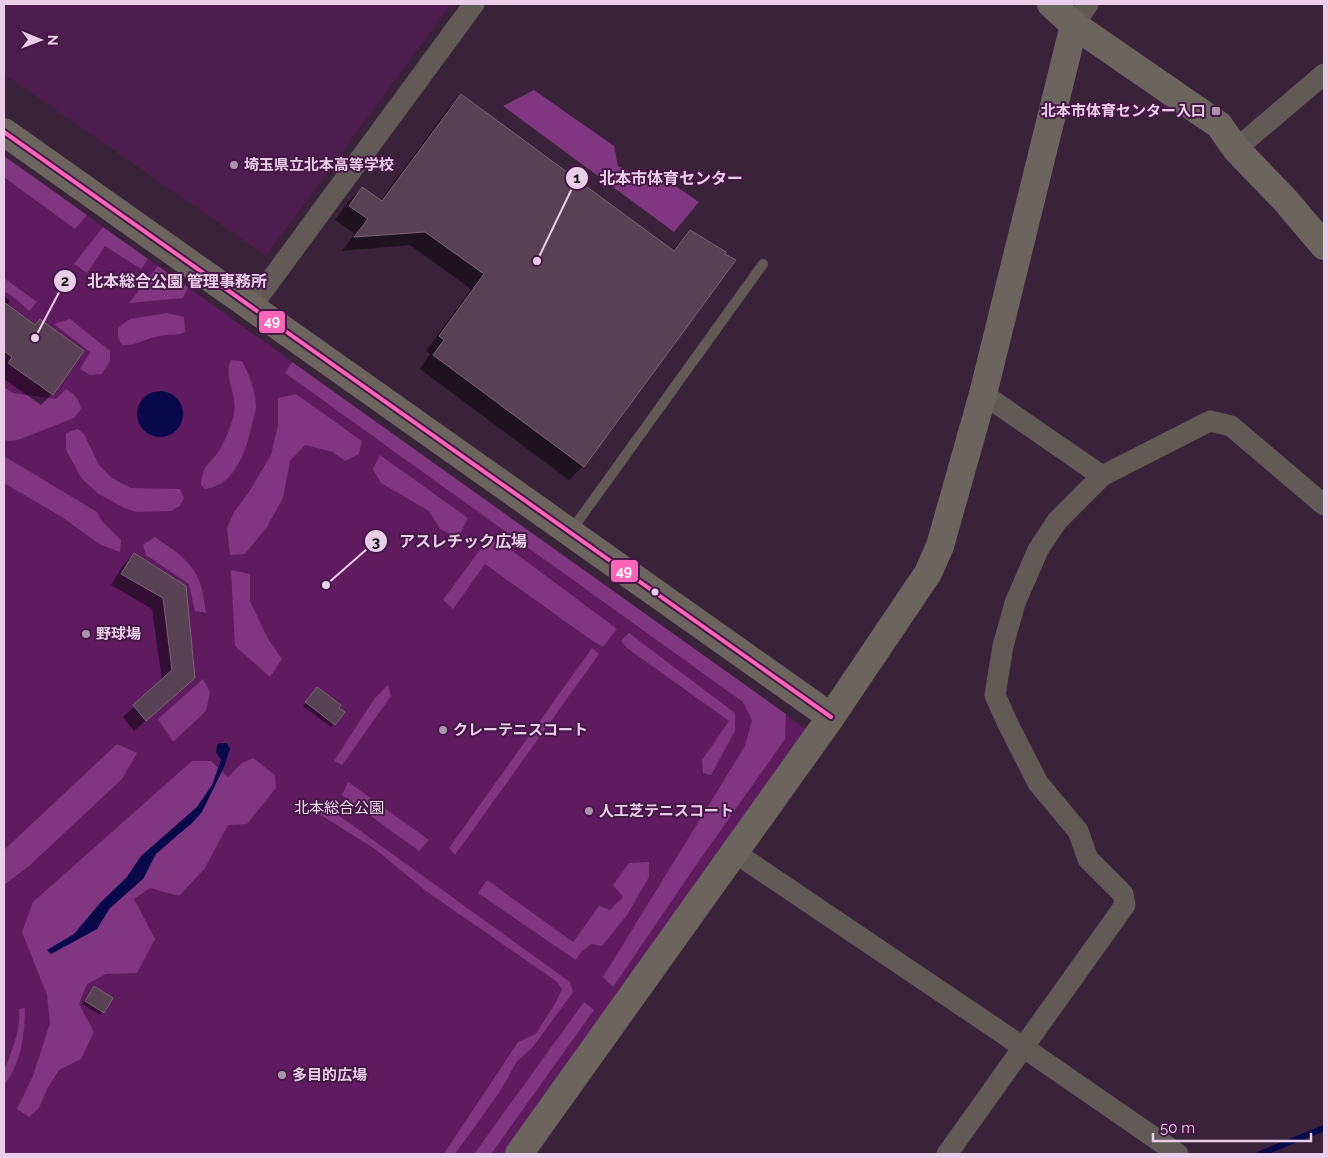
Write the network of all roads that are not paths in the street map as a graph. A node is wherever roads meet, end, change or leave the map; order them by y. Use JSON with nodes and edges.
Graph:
{"nodes":[{"id":1,"x":474,"y":4,"type":"edge"},
{"id":2,"x":1051,"y":4,"type":"edge"},
{"id":3,"x":1081,"y":14,"type":"edge"},
{"id":4,"x":1324,"y":74,"type":"edge"},
{"id":5,"x":4,"y":132,"type":"edge"},
{"id":6,"x":1236,"y":150,"type":"junction"},
{"id":7,"x":1324,"y":246,"type":"edge"},
{"id":8,"x":763,"y":264,"type":"dead end"},
{"id":9,"x":251,"y":307,"type":"junction"},
{"id":10,"x":983,"y":394,"type":"junction"},
{"id":11,"x":1102,"y":476,"type":"junction"},
{"id":12,"x":1324,"y":505,"type":"edge"},
{"id":13,"x":570,"y":533,"type":"junction"},
{"id":14,"x":831,"y":717,"type":"junction"},
{"id":15,"x":734,"y":852,"type":"junction"},
{"id":16,"x":1023,"y":1047,"type":"junction"},
{"id":17,"x":519,"y":1154,"type":"edge"},
{"id":18,"x":946,"y":1154,"type":"edge"},
{"id":19,"x":1178,"y":1154,"type":"edge"}],
"edges":[{"from":1,"to":9,"type":"street"},
{"from":2,"to":3,"type":"street"},
{"from":3,"to":6,"type":"street"},
{"from":3,"to":10,"type":"street"},
{"from":4,"to":6,"type":"street"},
{"from":5,"to":9,"type":"street"},
{"from":6,"to":7,"type":"street"},
{"from":8,"to":13,"type":"lane"},
{"from":9,"to":13,"type":"street"},
{"from":10,"to":11,"type":"street"},
{"from":10,"to":14,"type":"street"},
{"from":11,"to":12,"type":"street"},
{"from":11,"to":16,"type":"street"},
{"from":13,"to":14,"type":"street"},
{"from":14,"to":15,"type":"street"},
{"from":15,"to":16,"type":"street"},
{"from":15,"to":17,"type":"street"},
{"from":16,"to":18,"type":"street"},
{"from":16,"to":19,"type":"street"}]}
